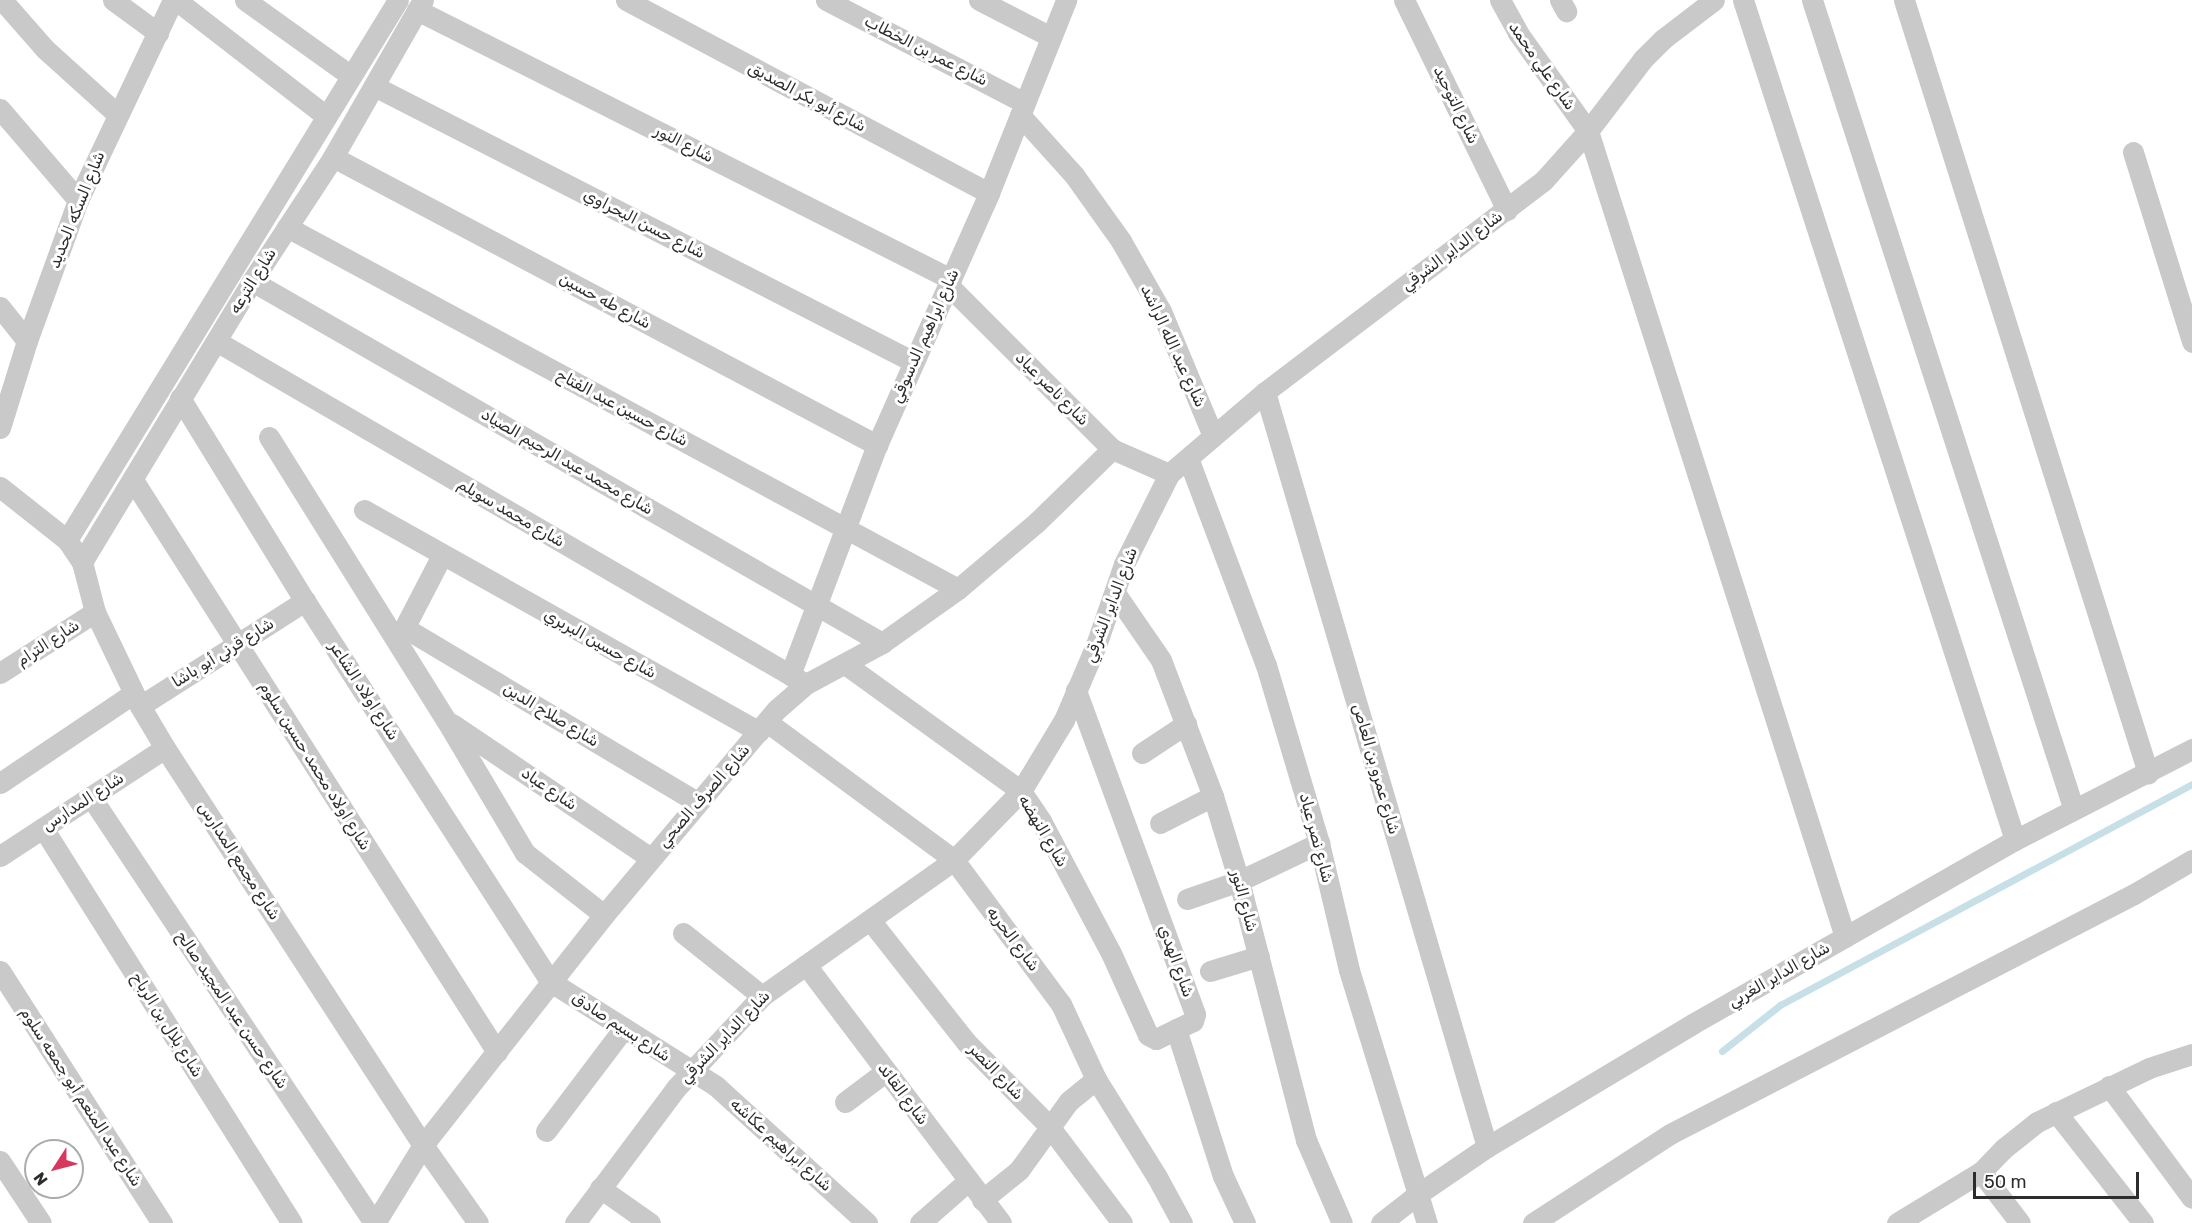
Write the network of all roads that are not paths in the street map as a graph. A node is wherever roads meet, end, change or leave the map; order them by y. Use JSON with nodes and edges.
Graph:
{"nodes":[{"id":1,"x":2,"y":0,"type":"edge"},
{"id":2,"x":113,"y":0,"type":"edge"},
{"id":3,"x":174,"y":0,"type":"edge"},
{"id":4,"x":245,"y":0,"type":"edge"},
{"id":5,"x":398,"y":0,"type":"edge"},
{"id":6,"x":626,"y":0,"type":"edge"},
{"id":7,"x":826,"y":0,"type":"edge"},
{"id":8,"x":980,"y":0,"type":"edge"},
{"id":9,"x":1066,"y":0,"type":"edge"},
{"id":10,"x":1404,"y":0,"type":"edge"},
{"id":11,"x":1500,"y":0,"type":"edge"},
{"id":12,"x":1714,"y":0,"type":"edge"},
{"id":13,"x":1743,"y":0,"type":"edge"},
{"id":14,"x":1812,"y":0,"type":"edge"},
{"id":15,"x":1904,"y":0,"type":"edge"},
{"id":16,"x":420,"y":5,"type":"edge"},
{"id":17,"x":158,"y":33,"type":"junction"},
{"id":18,"x":1051,"y":37,"type":"junction"},
{"id":19,"x":351,"y":76,"type":"junction"},
{"id":20,"x":374,"y":86,"type":"junction"},
{"id":21,"x":0,"y":109,"type":"edge"},
{"id":22,"x":1023,"y":109,"type":"junction"},
{"id":23,"x":117,"y":114,"type":"junction"},
{"id":24,"x":326,"y":116,"type":"junction"},
{"id":25,"x":1588,"y":131,"type":"junction"},
{"id":26,"x":2133,"y":152,"type":"dead end"},
{"id":27,"x":333,"y":157,"type":"junction"},
{"id":28,"x":989,"y":193,"type":"junction"},
{"id":29,"x":78,"y":200,"type":"junction"},
{"id":30,"x":1507,"y":210,"type":"junction"},
{"id":31,"x":287,"y":227,"type":"junction"},
{"id":32,"x":252,"y":281,"type":"junction"},
{"id":33,"x":950,"y":282,"type":"junction"},
{"id":34,"x":0,"y":307,"type":"edge"},
{"id":35,"x":27,"y":341,"type":"junction"},
{"id":36,"x":216,"y":341,"type":"junction"},
{"id":37,"x":2192,"y":342,"type":"edge"},
{"id":38,"x":914,"y":362,"type":"junction"},
{"id":39,"x":1264,"y":392,"type":"junction"},
{"id":40,"x":180,"y":398,"type":"junction"},
{"id":41,"x":0,"y":428,"type":"edge"},
{"id":42,"x":1213,"y":436,"type":"junction"},
{"id":43,"x":269,"y":437,"type":"dead end"},
{"id":44,"x":877,"y":445,"type":"junction"},
{"id":45,"x":1112,"y":449,"type":"junction"},
{"id":46,"x":1188,"y":458,"type":"junction"},
{"id":47,"x":1169,"y":474,"type":"junction"},
{"id":48,"x":133,"y":480,"type":"junction"},
{"id":49,"x":0,"y":487,"type":"edge"},
{"id":50,"x":364,"y":510,"type":"dead end"},
{"id":51,"x":844,"y":529,"type":"junction"},
{"id":52,"x":67,"y":540,"type":"junction"},
{"id":53,"x":442,"y":555,"type":"junction"},
{"id":54,"x":82,"y":562,"type":"junction"},
{"id":55,"x":958,"y":589,"type":"junction"},
{"id":56,"x":1115,"y":593,"type":"junction"},
{"id":57,"x":305,"y":601,"type":"junction"},
{"id":58,"x":816,"y":606,"type":"junction"},
{"id":59,"x":95,"y":612,"type":"junction"},
{"id":60,"x":400,"y":635,"type":"junction"},
{"id":61,"x":882,"y":643,"type":"junction"},
{"id":62,"x":238,"y":644,"type":"junction"},
{"id":63,"x":845,"y":664,"type":"junction"},
{"id":64,"x":0,"y":673,"type":"edge"},
{"id":65,"x":798,"y":679,"type":"junction"},
{"id":66,"x":1076,"y":690,"type":"junction"},
{"id":67,"x":137,"y":699,"type":"junction"},
{"id":68,"x":446,"y":720,"type":"junction"},
{"id":69,"x":1186,"y":724,"type":"junction"},
{"id":70,"x":763,"y":727,"type":"junction"},
{"id":71,"x":165,"y":748,"type":"junction"},
{"id":72,"x":2192,"y":749,"type":"edge"},
{"id":73,"x":1142,"y":753,"type":"dead end"},
{"id":74,"x":2148,"y":773,"type":"junction"},
{"id":75,"x":0,"y":783,"type":"edge"},
{"id":76,"x":1021,"y":791,"type":"junction"},
{"id":77,"x":1213,"y":796,"type":"junction"},
{"id":78,"x":91,"y":797,"type":"junction"},
{"id":79,"x":697,"y":802,"type":"junction"},
{"id":80,"x":2074,"y":810,"type":"junction"},
{"id":81,"x":1160,"y":823,"type":"dead end"},
{"id":82,"x":43,"y":828,"type":"junction"},
{"id":83,"x":2015,"y":840,"type":"junction"},
{"id":84,"x":1318,"y":843,"type":"junction"},
{"id":85,"x":0,"y":856,"type":"edge"},
{"id":86,"x":651,"y":858,"type":"junction"},
{"id":87,"x":954,"y":860,"type":"junction"},
{"id":88,"x":2192,"y":860,"type":"edge"},
{"id":89,"x":1239,"y":881,"type":"junction"},
{"id":90,"x":1187,"y":899,"type":"dead end"},
{"id":91,"x":604,"y":915,"type":"junction"},
{"id":92,"x":870,"y":921,"type":"junction"},
{"id":93,"x":683,"y":933,"type":"dead end"},
{"id":94,"x":1845,"y":937,"type":"junction"},
{"id":95,"x":1259,"y":956,"type":"junction"},
{"id":96,"x":806,"y":965,"type":"junction"},
{"id":97,"x":0,"y":971,"type":"edge"},
{"id":98,"x":1210,"y":971,"type":"dead end"},
{"id":99,"x":551,"y":982,"type":"junction"},
{"id":100,"x":762,"y":996,"type":"junction"},
{"id":101,"x":624,"y":1028,"type":"junction"},
{"id":102,"x":1176,"y":1029,"type":"junction"},
{"id":103,"x":497,"y":1052,"type":"junction"},
{"id":104,"x":2192,"y":1055,"type":"edge"},
{"id":105,"x":691,"y":1071,"type":"junction"},
{"id":106,"x":885,"y":1071,"type":"junction"},
{"id":107,"x":1096,"y":1079,"type":"junction"},
{"id":108,"x":2109,"y":1086,"type":"junction"},
{"id":109,"x":845,"y":1101,"type":"dead end"},
{"id":110,"x":2056,"y":1112,"type":"junction"},
{"id":111,"x":1049,"y":1126,"type":"junction"},
{"id":112,"x":546,"y":1131,"type":"dead end"},
{"id":113,"x":423,"y":1145,"type":"junction"},
{"id":114,"x":1487,"y":1147,"type":"junction"},
{"id":115,"x":0,"y":1161,"type":"edge"},
{"id":116,"x":1981,"y":1172,"type":"junction"},
{"id":117,"x":968,"y":1181,"type":"junction"},
{"id":118,"x":600,"y":1188,"type":"junction"},
{"id":119,"x":8,"y":1192,"type":"edge"},
{"id":120,"x":1418,"y":1194,"type":"junction"},
{"id":121,"x":2192,"y":1198,"type":"edge"},
{"id":122,"x":982,"y":1200,"type":"junction"},
{"id":123,"x":1904,"y":1221,"type":"edge"},
{"id":124,"x":41,"y":1223,"type":"edge"},
{"id":125,"x":162,"y":1223,"type":"edge"},
{"id":126,"x":292,"y":1223,"type":"edge"},
{"id":127,"x":374,"y":1223,"type":"edge"},
{"id":128,"x":478,"y":1223,"type":"edge"},
{"id":129,"x":575,"y":1223,"type":"edge"},
{"id":130,"x":650,"y":1223,"type":"edge"},
{"id":131,"x":867,"y":1223,"type":"edge"},
{"id":132,"x":920,"y":1223,"type":"edge"},
{"id":133,"x":1001,"y":1223,"type":"edge"},
{"id":134,"x":1122,"y":1223,"type":"edge"},
{"id":135,"x":1182,"y":1223,"type":"edge"},
{"id":136,"x":1245,"y":1223,"type":"edge"},
{"id":137,"x":1342,"y":1223,"type":"edge"},
{"id":138,"x":1381,"y":1223,"type":"edge"},
{"id":139,"x":1426,"y":1223,"type":"edge"},
{"id":140,"x":1533,"y":1223,"type":"edge"},
{"id":141,"x":2020,"y":1223,"type":"edge"},
{"id":142,"x":2143,"y":1223,"type":"edge"}],
"edges":[{"from":1,"to":23,"type":"street"},
{"from":2,"to":17,"type":"street"},
{"from":3,"to":17,"type":"street","name":"شارع السكه الحديد"},
{"from":3,"to":24,"type":"street"},
{"from":4,"to":19,"type":"street"},
{"from":5,"to":19,"type":"street","name":"شارع الترعه"},
{"from":6,"to":28,"type":"street","name":"شارع أبو بكر الصديق"},
{"from":7,"to":22,"type":"street","name":"شارع عمر بن الخطاب"},
{"from":8,"to":18,"type":"street"},
{"from":9,"to":18,"type":"street","name":"شارع ابراهيم الدسوقي"},
{"from":10,"to":30,"type":"street","name":"شارع التوحيد"},
{"from":11,"to":25,"type":"street","name":"شارع علي محمد"},
{"from":12,"to":25,"type":"street","name":"شارع الداير الشرقي"},
{"from":13,"to":83,"type":"street"},
{"from":14,"to":80,"type":"street"},
{"from":15,"to":74,"type":"street"},
{"from":16,"to":20,"type":"street","name":"شارع الترعه"},
{"from":16,"to":33,"type":"street","name":"شارع النور"},
{"from":17,"to":23,"type":"street","name":"شارع السكه الحديد"},
{"from":18,"to":22,"type":"street","name":"شارع ابراهيم الدسوقي"},
{"from":19,"to":24,"type":"street","name":"شارع الترعه"},
{"from":20,"to":27,"type":"street","name":"شارع الترعه"},
{"from":20,"to":38,"type":"street","name":"شارع حسن البحراوي"},
{"from":21,"to":29,"type":"street"},
{"from":22,"to":28,"type":"street","name":"شارع ابراهيم الدسوقي"},
{"from":22,"to":42,"type":"street","name":"شارع عبد الله الراشد"},
{"from":23,"to":29,"type":"street","name":"شارع السكه الحديد"},
{"from":24,"to":52,"type":"street","name":"شارع الترعه"},
{"from":25,"to":30,"type":"street","name":"شارع الداير الشرقي"},
{"from":25,"to":94,"type":"street","name":"شارع علي محمد"},
{"from":26,"to":37,"type":"street"},
{"from":27,"to":31,"type":"street","name":"شارع الترعه"},
{"from":27,"to":44,"type":"street","name":"شارع طه حسين"},
{"from":28,"to":33,"type":"street","name":"شارع ابراهيم الدسوقي"},
{"from":29,"to":35,"type":"street","name":"شارع السكه الحديد"},
{"from":30,"to":39,"type":"street","name":"شارع الداير الشرقي"},
{"from":31,"to":32,"type":"street","name":"شارع الترعه"},
{"from":31,"to":51,"type":"street","name":"شارع حسين عبد الفتاح"},
{"from":32,"to":36,"type":"street","name":"شارع الترعه"},
{"from":32,"to":58,"type":"street","name":"شارع محمد عبد الرحيم الصياد"},
{"from":33,"to":38,"type":"street","name":"شارع ابراهيم الدسوقي"},
{"from":33,"to":45,"type":"street","name":"شارع ناصر عياد"},
{"from":34,"to":35,"type":"street"},
{"from":35,"to":41,"type":"street","name":"شارع السكه الحديد"},
{"from":36,"to":40,"type":"street","name":"شارع الترعه"},
{"from":36,"to":65,"type":"street","name":"شارع محمد سويلم"},
{"from":38,"to":44,"type":"street","name":"شارع ابراهيم الدسوقي"},
{"from":39,"to":42,"type":"street","name":"شارع الداير الشرقي"},
{"from":39,"to":114,"type":"street","name":"شارع عمرو بن العاص"},
{"from":40,"to":48,"type":"street","name":"شارع الترعه"},
{"from":40,"to":57,"type":"street","name":"شارع اولاد الشاعر"},
{"from":42,"to":46,"type":"street","name":"شارع الداير الشرقي"},
{"from":43,"to":60,"type":"street"},
{"from":44,"to":51,"type":"street","name":"شارع ابراهيم الدسوقي"},
{"from":45,"to":47,"type":"street","name":"شارع ناصر عياد"},
{"from":45,"to":55,"type":"street","name":"شارع الصرف الصحي"},
{"from":46,"to":47,"type":"street","name":"شارع الداير الشرقي"},
{"from":46,"to":84,"type":"street","name":"شارع نصر عياد"},
{"from":47,"to":56,"type":"street","name":"شارع الداير الشرقي"},
{"from":48,"to":54,"type":"street","name":"شارع الترعه"},
{"from":48,"to":62,"type":"street","name":"شارع اولاد محمد حسين سلوم"},
{"from":49,"to":52,"type":"street","name":"شارع مجمع المدارس"},
{"from":50,"to":53,"type":"street","name":"شارع حسين البربري"},
{"from":51,"to":55,"type":"street","name":"شارع حسين عبد الفتاح"},
{"from":51,"to":58,"type":"street","name":"شارع ابراهيم الدسوقي"},
{"from":52,"to":54,"type":"street","name":"شارع مجمع المدارس"},
{"from":53,"to":60,"type":"street"},
{"from":53,"to":70,"type":"street","name":"شارع حسين البربري"},
{"from":54,"to":59,"type":"street","name":"شارع مجمع المدارس"},
{"from":55,"to":61,"type":"street","name":"شارع الصرف الصحي"},
{"from":56,"to":66,"type":"street","name":"شارع الداير الشرقي"},
{"from":56,"to":69,"type":"street","name":"شارع النور"},
{"from":57,"to":62,"type":"street","name":"شارع قرني أبو باشا"},
{"from":57,"to":99,"type":"street","name":"شارع اولاد الشاعر"},
{"from":58,"to":61,"type":"street","name":"شارع محمد عبد الرحيم الصياد"},
{"from":58,"to":65,"type":"street","name":"شارع ابراهيم الدسوقي"},
{"from":59,"to":64,"type":"street","name":"شارع الترام"},
{"from":59,"to":67,"type":"street","name":"شارع مجمع المدارس"},
{"from":60,"to":68,"type":"street"},
{"from":60,"to":79,"type":"street","name":"شارع صلاح الدين"},
{"from":61,"to":63,"type":"street","name":"شارع الصرف الصحي"},
{"from":62,"to":67,"type":"street","name":"شارع قرني أبو باشا"},
{"from":62,"to":103,"type":"street","name":"شارع اولاد محمد حسين سلوم"},
{"from":63,"to":65,"type":"street","name":"شارع الصرف الصحي"},
{"from":63,"to":76,"type":"street","name":"شارع النهضه"},
{"from":65,"to":70,"type":"street","name":"شارع الصرف الصحي"},
{"from":66,"to":76,"type":"street","name":"شارع الداير الشرقي"},
{"from":66,"to":102,"type":"street","name":"شارع الهدي"},
{"from":67,"to":71,"type":"street","name":"شارع مجمع المدارس"},
{"from":67,"to":75,"type":"street","name":"شارع قرني أبو باشا"},
{"from":68,"to":86,"type":"street","name":"شارع عباد"},
{"from":68,"to":91,"type":"street"},
{"from":69,"to":73,"type":"street"},
{"from":69,"to":77,"type":"street","name":"شارع النور"},
{"from":70,"to":79,"type":"street","name":"شارع الصرف الصحي"},
{"from":70,"to":87,"type":"street","name":"شارع الحريه"},
{"from":71,"to":78,"type":"street","name":"شارع المدارس"},
{"from":71,"to":113,"type":"street","name":"شارع مجمع المدارس"},
{"from":72,"to":74,"type":"street","name":"شارع الداير الغربي"},
{"from":74,"to":80,"type":"street","name":"شارع الداير الغربي"},
{"from":76,"to":87,"type":"street","name":"شارع الداير الشرقي"},
{"from":76,"to":102,"type":"street","name":"شارع النهضه"},
{"from":77,"to":81,"type":"street"},
{"from":77,"to":89,"type":"street","name":"شارع النور"},
{"from":78,"to":82,"type":"street","name":"شارع المدارس"},
{"from":78,"to":127,"type":"street","name":"شارع حسن عبد المجيد صالح"},
{"from":79,"to":86,"type":"street","name":"شارع الصرف الصحي"},
{"from":80,"to":83,"type":"street","name":"شارع الداير الغربي"},
{"from":82,"to":85,"type":"street","name":"شارع المدارس"},
{"from":82,"to":126,"type":"street","name":"شارع بلال بن الرباح"},
{"from":83,"to":94,"type":"street","name":"شارع الداير الغربي"},
{"from":84,"to":89,"type":"street"},
{"from":84,"to":120,"type":"street","name":"شارع نصر عياد"},
{"from":86,"to":91,"type":"street","name":"شارع الصرف الصحي"},
{"from":87,"to":92,"type":"street","name":"شارع الداير الشرقي"},
{"from":87,"to":107,"type":"street","name":"شارع الحريه"},
{"from":88,"to":140,"type":"street"},
{"from":89,"to":90,"type":"street"},
{"from":89,"to":95,"type":"street","name":"شارع النور"},
{"from":91,"to":99,"type":"street","name":"شارع الصرف الصحي"},
{"from":92,"to":96,"type":"street","name":"شارع الداير الشرقي"},
{"from":92,"to":111,"type":"street","name":"شارع النصر"},
{"from":93,"to":100,"type":"street"},
{"from":94,"to":114,"type":"street","name":"شارع الداير الغربي"},
{"from":95,"to":98,"type":"street"},
{"from":95,"to":137,"type":"street","name":"شارع النور"},
{"from":96,"to":100,"type":"street","name":"شارع الداير الشرقي"},
{"from":96,"to":106,"type":"street","name":"شارع القائد"},
{"from":97,"to":125,"type":"street","name":"شارع عبد المنعم أبو جمعه سلوم"},
{"from":99,"to":101,"type":"street","name":"شارع بسيم صادق"},
{"from":99,"to":103,"type":"street","name":"شارع الصرف الصحي"},
{"from":100,"to":105,"type":"street","name":"شارع الداير الشرقي"},
{"from":101,"to":105,"type":"street","name":"شارع بسيم صادق"},
{"from":101,"to":112,"type":"street"},
{"from":102,"to":136,"type":"street"},
{"from":103,"to":113,"type":"street","name":"شارع الصرف الصحي"},
{"from":104,"to":108,"type":"street"},
{"from":105,"to":118,"type":"street","name":"شارع الداير الشرقي"},
{"from":105,"to":131,"type":"street","name":"شارع ابراهيم عكاشه"},
{"from":106,"to":109,"type":"street"},
{"from":106,"to":117,"type":"street","name":"شارع القائد"},
{"from":107,"to":111,"type":"street"},
{"from":107,"to":135,"type":"street","name":"شارع الحريه"},
{"from":108,"to":110,"type":"street"},
{"from":108,"to":121,"type":"street"},
{"from":110,"to":116,"type":"street"},
{"from":110,"to":142,"type":"street"},
{"from":111,"to":122,"type":"street"},
{"from":111,"to":134,"type":"street","name":"شارع النصر"},
{"from":113,"to":127,"type":"street","name":"شارع الصرف الصحي"},
{"from":113,"to":128,"type":"street","name":"شارع مجمع المدارس"},
{"from":114,"to":120,"type":"street","name":"شارع الداير الغربي"},
{"from":115,"to":119,"type":"street"},
{"from":116,"to":123,"type":"street"},
{"from":116,"to":141,"type":"street"},
{"from":117,"to":122,"type":"street","name":"شارع القائد"},
{"from":117,"to":132,"type":"street"},
{"from":118,"to":129,"type":"street","name":"شارع الداير الشرقي"},
{"from":118,"to":130,"type":"street"},
{"from":119,"to":124,"type":"street"},
{"from":120,"to":138,"type":"street","name":"شارع الداير الغربي"},
{"from":120,"to":139,"type":"street","name":"شارع نصر عياد"},
{"from":122,"to":133,"type":"street","name":"شارع القائد"}]}
